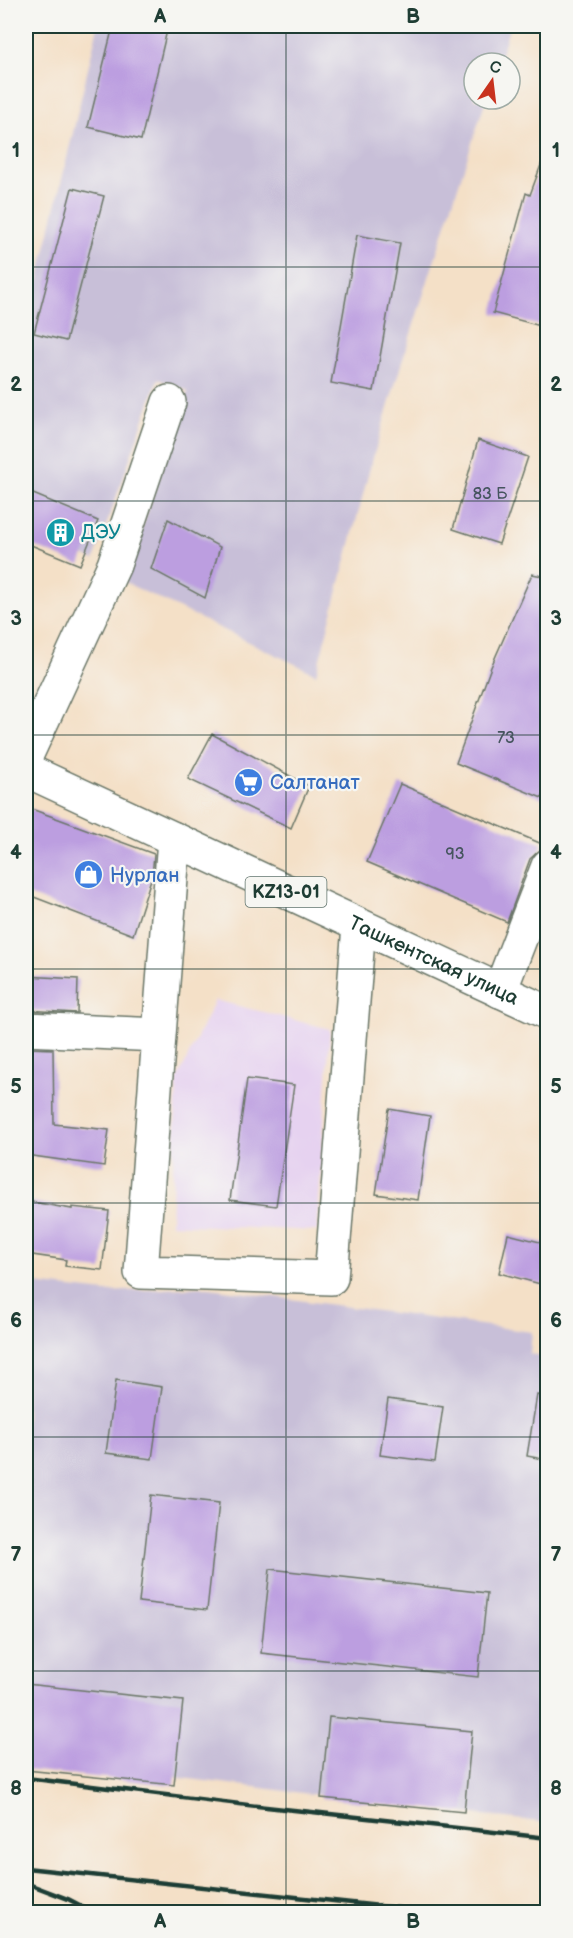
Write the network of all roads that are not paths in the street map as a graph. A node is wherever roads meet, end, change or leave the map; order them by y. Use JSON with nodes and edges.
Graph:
{"nodes":[{"id":1,"x":169,"y":402,"type":"dead end"},
{"id":2,"x":26,"y":756,"type":"edge"},
{"id":3,"x":26,"y":770,"type":"edge"},
{"id":4,"x":174,"y":840,"type":"junction"},
{"id":5,"x":548,"y":866,"type":"edge"},
{"id":6,"x":359,"y":926,"type":"junction"},
{"id":7,"x":500,"y":991,"type":"junction"},
{"id":8,"x":548,"y":1013,"type":"edge"},
{"id":9,"x":26,"y":1029,"type":"edge"},
{"id":10,"x":159,"y":1035,"type":"junction"}],
"edges":[{"from":1,"to":2,"type":"street"},
{"from":3,"to":4,"type":"street","name":"Ташкентская улица","number":"KZ13-01"},
{"from":4,"to":6,"type":"street","name":"Ташкентская улица","number":"KZ13-01"},
{"from":4,"to":10,"type":"street"},
{"from":5,"to":7,"type":"street"},
{"from":6,"to":7,"type":"street","name":"Ташкентская улица","number":"KZ13-01"},
{"from":6,"to":10,"type":"street"},
{"from":7,"to":8,"type":"street","name":"Ташкентская улица","number":"KZ13-01"},
{"from":9,"to":10,"type":"street"}]}
